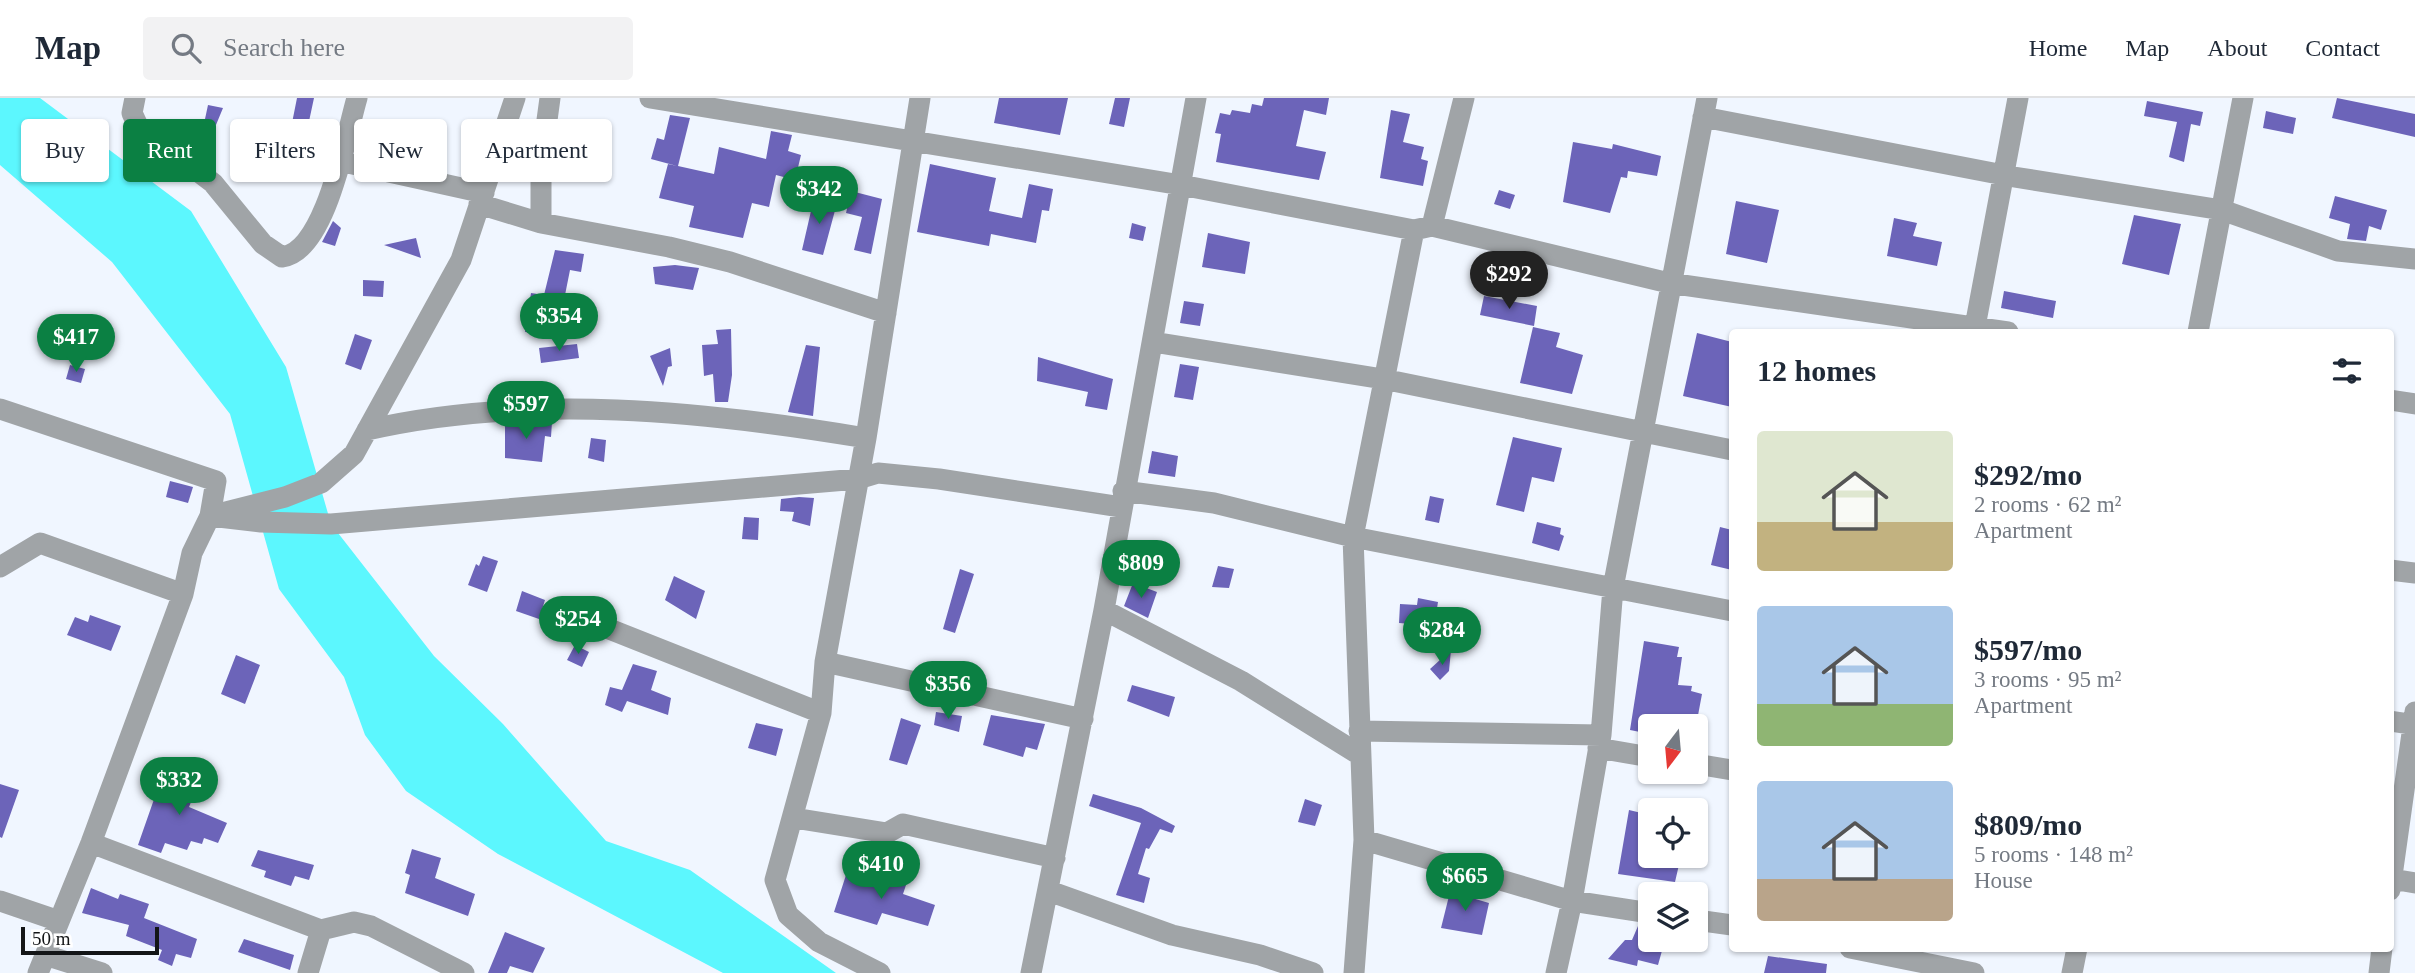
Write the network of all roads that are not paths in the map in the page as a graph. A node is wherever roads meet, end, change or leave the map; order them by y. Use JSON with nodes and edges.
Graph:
{"nodes":[{"id":1,"x":135,"y":98,"type":"edge"},
{"id":2,"x":357,"y":98,"type":"edge"},
{"id":3,"x":515,"y":98,"type":"edge"},
{"id":4,"x":550,"y":98,"type":"edge"},
{"id":5,"x":650,"y":98,"type":"edge"},
{"id":6,"x":920,"y":98,"type":"edge"},
{"id":7,"x":1196,"y":98,"type":"edge"},
{"id":8,"x":1464,"y":98,"type":"edge"},
{"id":9,"x":2018,"y":98,"type":"edge"},
{"id":10,"x":2243,"y":98,"type":"edge"},
{"id":11,"x":1705,"y":107,"type":"edge"},
{"id":12,"x":912,"y":141,"type":"junction"},
{"id":13,"x":340,"y":158,"type":"edge"},
{"id":14,"x":340,"y":161,"type":"edge"},
{"id":15,"x":2002,"y":175,"type":"junction"},
{"id":16,"x":333,"y":182,"type":"edge"},
{"id":17,"x":1181,"y":185,"type":"junction"},
{"id":18,"x":482,"y":199,"type":"junction"},
{"id":19,"x":2222,"y":210,"type":"junction"},
{"id":20,"x":541,"y":223,"type":"junction"},
{"id":21,"x":1423,"y":228,"type":"junction"},
{"id":22,"x":2415,"y":259,"type":"edge"},
{"id":23,"x":1669,"y":283,"type":"junction"},
{"id":24,"x":886,"y":313,"type":"junction"},
{"id":25,"x":1968,"y":329,"type":"edge"},
{"id":26,"x":1975,"y":329,"type":"edge"},
{"id":27,"x":2199,"y":329,"type":"edge"},
{"id":28,"x":1153,"y":342,"type":"junction"},
{"id":29,"x":1383,"y":379,"type":"junction"},
{"id":30,"x":2394,"y":401,"type":"edge"},
{"id":31,"x":2415,"y":404,"type":"edge"},
{"id":32,"x":0,"y":409,"type":"edge"},
{"id":33,"x":367,"y":430,"type":"junction"},
{"id":34,"x":1644,"y":433,"type":"junction"},
{"id":35,"x":866,"y":438,"type":"junction"},
{"id":36,"x":1729,"y":449,"type":"edge"},
{"id":37,"x":858,"y":479,"type":"junction"},
{"id":38,"x":1122,"y":499,"type":"junction"},
{"id":39,"x":210,"y":516,"type":"junction"},
{"id":40,"x":1353,"y":537,"type":"junction"},
{"id":41,"x":0,"y":566,"type":"edge"},
{"id":42,"x":2394,"y":570,"type":"edge"},
{"id":43,"x":2415,"y":573,"type":"edge"},
{"id":44,"x":1613,"y":588,"type":"junction"},
{"id":45,"x":183,"y":594,"type":"junction"},
{"id":46,"x":1104,"y":610,"type":"junction"},
{"id":47,"x":1729,"y":610,"type":"edge"},
{"id":48,"x":584,"y":619,"type":"dead end"},
{"id":49,"x":825,"y":662,"type":"junction"},
{"id":50,"x":821,"y":713,"type":"junction"},
{"id":51,"x":1083,"y":719,"type":"junction"},
{"id":52,"x":2394,"y":721,"type":"edge"},
{"id":53,"x":2414,"y":721,"type":"edge"},
{"id":54,"x":1359,"y":731,"type":"junction"},
{"id":55,"x":1600,"y":742,"type":"junction"},
{"id":56,"x":1638,"y":753,"type":"edge"},
{"id":57,"x":1360,"y":755,"type":"junction"},
{"id":58,"x":1708,"y":766,"type":"edge"},
{"id":59,"x":1729,"y":770,"type":"edge"},
{"id":60,"x":794,"y":818,"type":"junction"},
{"id":61,"x":1364,"y":840,"type":"junction"},
{"id":62,"x":90,"y":844,"type":"junction"},
{"id":63,"x":1055,"y":858,"type":"junction"},
{"id":64,"x":2394,"y":863,"type":"edge"},
{"id":65,"x":2415,"y":883,"type":"edge"},
{"id":66,"x":2394,"y":884,"type":"edge"},
{"id":67,"x":1049,"y":891,"type":"junction"},
{"id":68,"x":0,"y":901,"type":"edge"},
{"id":69,"x":1572,"y":901,"type":"junction"},
{"id":70,"x":1638,"y":911,"type":"edge"},
{"id":71,"x":59,"y":921,"type":"junction"},
{"id":72,"x":1708,"y":922,"type":"edge"},
{"id":73,"x":1729,"y":925,"type":"edge"},
{"id":74,"x":321,"y":930,"type":"junction"},
{"id":75,"x":1870,"y":952,"type":"edge"},
{"id":76,"x":2076,"y":952,"type":"edge"},
{"id":77,"x":2382,"y":952,"type":"edge"},
{"id":78,"x":42,"y":964,"type":"edge"},
{"id":79,"x":102,"y":973,"type":"edge"},
{"id":80,"x":307,"y":973,"type":"edge"},
{"id":81,"x":464,"y":973,"type":"edge"},
{"id":82,"x":880,"y":973,"type":"edge"},
{"id":83,"x":1031,"y":973,"type":"edge"},
{"id":84,"x":1312,"y":973,"type":"edge"},
{"id":85,"x":1354,"y":973,"type":"edge"},
{"id":86,"x":1556,"y":973,"type":"edge"},
{"id":87,"x":1974,"y":973,"type":"edge"},
{"id":88,"x":2072,"y":973,"type":"edge"},
{"id":89,"x":2379,"y":973,"type":"edge"}],
"edges":[{"from":1,"to":16,"type":"street"},
{"from":2,"to":13,"type":"street"},
{"from":3,"to":18,"type":"street"},
{"from":4,"to":20,"type":"street"},
{"from":5,"to":12,"type":"street"},
{"from":6,"to":12,"type":"street"},
{"from":7,"to":17,"type":"street"},
{"from":8,"to":21,"type":"street"},
{"from":9,"to":15,"type":"street"},
{"from":10,"to":19,"type":"street"},
{"from":11,"to":15,"type":"street"},
{"from":11,"to":23,"type":"street"},
{"from":12,"to":17,"type":"street"},
{"from":12,"to":24,"type":"street"},
{"from":14,"to":18,"type":"street"},
{"from":15,"to":19,"type":"street"},
{"from":15,"to":26,"type":"street"},
{"from":17,"to":21,"type":"street"},
{"from":17,"to":28,"type":"street"},
{"from":18,"to":20,"type":"street"},
{"from":18,"to":33,"type":"street"},
{"from":19,"to":22,"type":"street"},
{"from":19,"to":27,"type":"street"},
{"from":20,"to":24,"type":"street"},
{"from":21,"to":23,"type":"street"},
{"from":21,"to":29,"type":"street"},
{"from":23,"to":25,"type":"street"},
{"from":23,"to":34,"type":"street"},
{"from":24,"to":35,"type":"street"},
{"from":28,"to":29,"type":"street"},
{"from":28,"to":38,"type":"street"},
{"from":29,"to":34,"type":"street"},
{"from":29,"to":40,"type":"street"},
{"from":30,"to":31,"type":"street"},
{"from":32,"to":39,"type":"street"},
{"from":33,"to":35,"type":"street"},
{"from":33,"to":39,"type":"street"},
{"from":34,"to":36,"type":"street"},
{"from":34,"to":44,"type":"street"},
{"from":35,"to":37,"type":"street"},
{"from":37,"to":38,"type":"street"},
{"from":37,"to":39,"type":"street"},
{"from":37,"to":49,"type":"street"},
{"from":38,"to":40,"type":"street"},
{"from":38,"to":46,"type":"street"},
{"from":39,"to":45,"type":"street"},
{"from":40,"to":44,"type":"street"},
{"from":40,"to":54,"type":"street"},
{"from":41,"to":45,"type":"street"},
{"from":42,"to":43,"type":"street"},
{"from":44,"to":47,"type":"street"},
{"from":44,"to":55,"type":"street"},
{"from":45,"to":62,"type":"street"},
{"from":46,"to":51,"type":"street"},
{"from":46,"to":57,"type":"street"},
{"from":48,"to":50,"type":"street"},
{"from":49,"to":50,"type":"street"},
{"from":49,"to":51,"type":"street"},
{"from":50,"to":60,"type":"street"},
{"from":51,"to":63,"type":"street"},
{"from":52,"to":53,"type":"street"},
{"from":53,"to":64,"type":"street"},
{"from":54,"to":55,"type":"street"},
{"from":54,"to":57,"type":"street"},
{"from":55,"to":56,"type":"street"},
{"from":55,"to":69,"type":"street"},
{"from":57,"to":61,"type":"street"},
{"from":58,"to":59,"type":"street"},
{"from":60,"to":63,"type":"street"},
{"from":60,"to":82,"type":"street"},
{"from":61,"to":69,"type":"street"},
{"from":61,"to":85,"type":"street"},
{"from":62,"to":71,"type":"street"},
{"from":62,"to":74,"type":"street"},
{"from":63,"to":67,"type":"street"},
{"from":65,"to":66,"type":"street"},
{"from":67,"to":83,"type":"street"},
{"from":67,"to":84,"type":"street"},
{"from":68,"to":71,"type":"street"},
{"from":69,"to":70,"type":"street"},
{"from":69,"to":86,"type":"street"},
{"from":71,"to":78,"type":"street"},
{"from":72,"to":73,"type":"street"},
{"from":74,"to":80,"type":"street"},
{"from":74,"to":81,"type":"street"},
{"from":75,"to":87,"type":"street"},
{"from":76,"to":88,"type":"street"},
{"from":77,"to":89,"type":"street"},
{"from":78,"to":79,"type":"street"}]}
